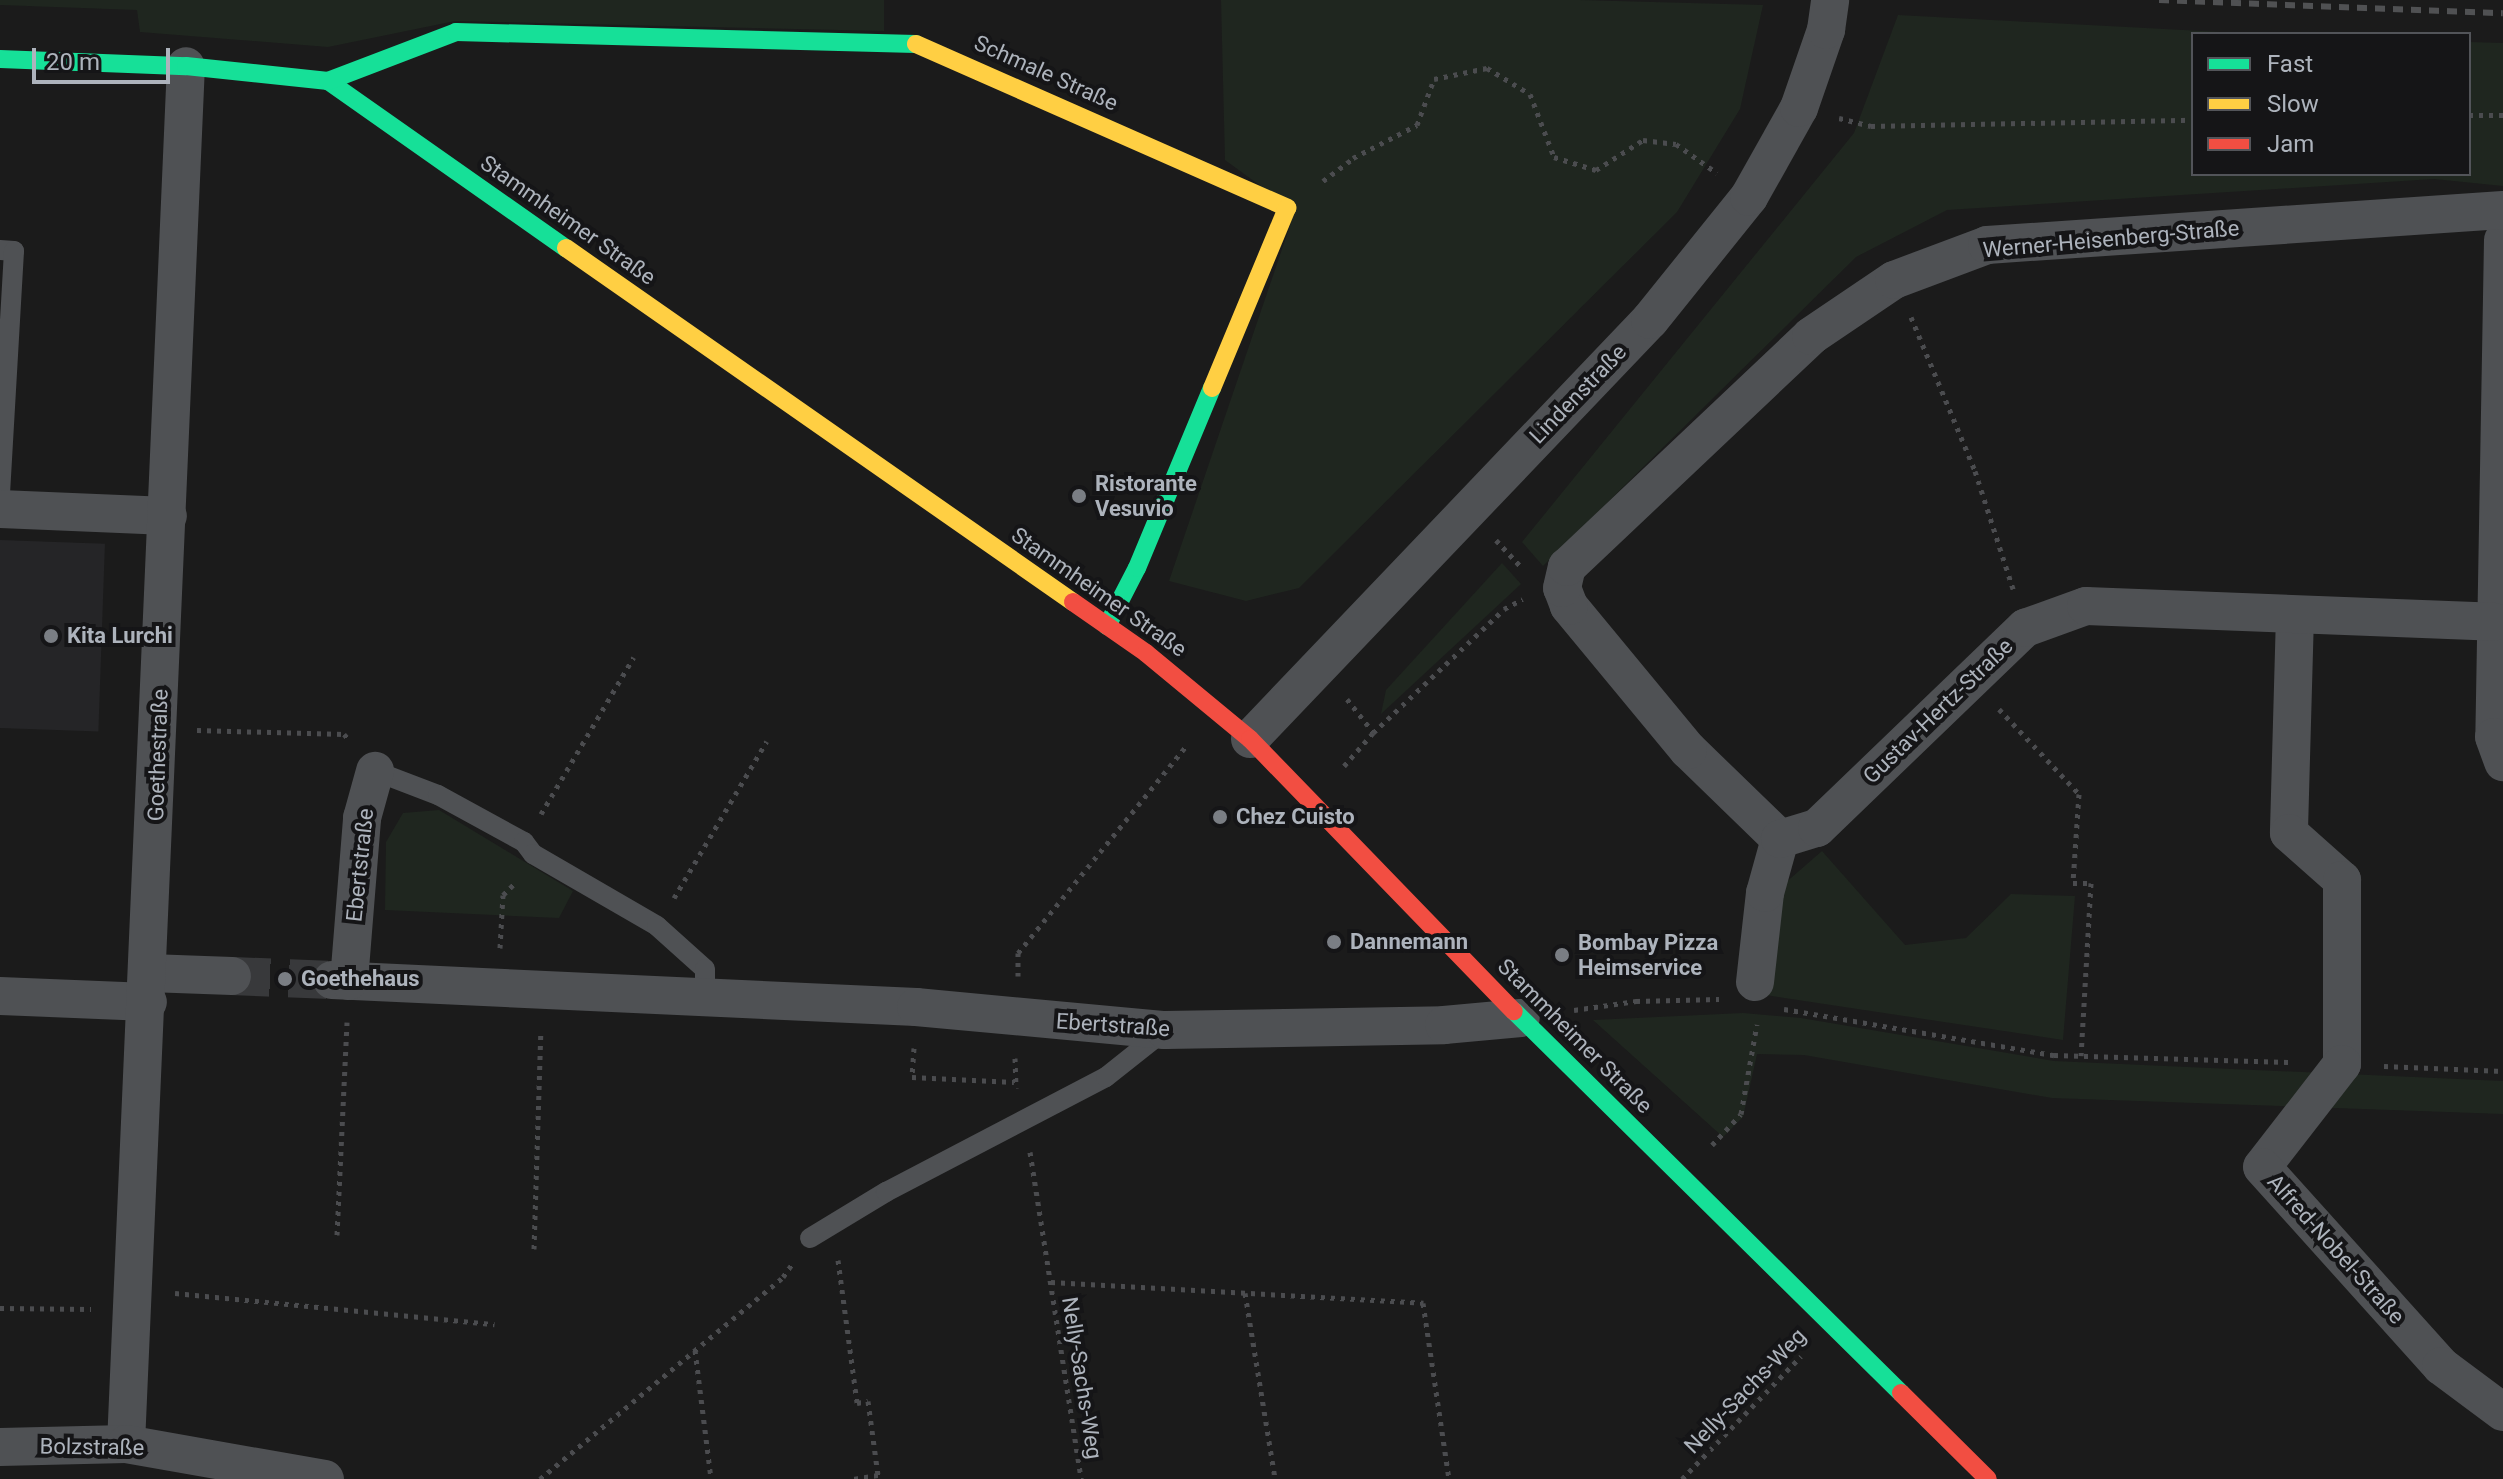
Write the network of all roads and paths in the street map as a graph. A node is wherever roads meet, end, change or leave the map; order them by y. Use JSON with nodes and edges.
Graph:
{"nodes":[{"id":1,"x":1828,"y":15,"type":"edge"},
{"id":2,"x":0,"y":59,"type":"edge"},
{"id":3,"x":186,"y":66,"type":"junction"},
{"id":4,"x":328,"y":81,"type":"junction"},
{"id":5,"x":1799,"y":108,"type":"junction"},
{"id":6,"x":2471,"y":115,"type":"edge"},
{"id":7,"x":2503,"y":115,"type":"edge"},
{"id":8,"x":2191,"y":120,"type":"edge"},
{"id":9,"x":1749,"y":197,"type":"junction"},
{"id":10,"x":1287,"y":208,"type":"junction"},
{"id":11,"x":2503,"y":210,"type":"edge"},
{"id":12,"x":2503,"y":240,"type":"edge"},
{"id":13,"x":0,"y":250,"type":"edge"},
{"id":14,"x":1894,"y":280,"type":"junction"},
{"id":15,"x":4,"y":357,"type":"edge"},
{"id":16,"x":2500,"y":441,"type":"edge"},
{"id":17,"x":0,"y":497,"type":"edge"},
{"id":18,"x":0,"y":509,"type":"edge"},
{"id":19,"x":1468,"y":510,"type":"junction"},
{"id":20,"x":168,"y":516,"type":"junction"},
{"id":21,"x":1552,"y":588,"type":"junction"},
{"id":22,"x":2295,"y":615,"type":"junction"},
{"id":23,"x":2494,"y":622,"type":"junction"},
{"id":24,"x":1107,"y":626,"type":"junction"},
{"id":25,"x":2025,"y":628,"type":"junction"},
{"id":26,"x":634,"y":657,"type":"dead end"},
{"id":27,"x":1972,"y":679,"type":"junction"},
{"id":28,"x":1218,"y":711,"type":"junction"},
{"id":29,"x":159,"y":729,"type":"junction"},
{"id":30,"x":1250,"y":739,"type":"junction"},
{"id":31,"x":767,"y":741,"type":"dead end"},
{"id":32,"x":2503,"y":762,"type":"edge"},
{"id":33,"x":375,"y":771,"type":"junction"},
{"id":34,"x":1314,"y":801,"type":"junction"},
{"id":35,"x":1780,"y":839,"type":"junction"},
{"id":36,"x":529,"y":848,"type":"junction"},
{"id":37,"x":657,"y":926,"type":"junction"},
{"id":38,"x":232,"y":976,"type":"tunnel mouth"},
{"id":39,"x":341,"y":980,"type":"junction"},
{"id":40,"x":149,"y":988,"type":"junction"},
{"id":41,"x":498,"y":989,"type":"junction"},
{"id":42,"x":542,"y":990,"type":"junction"},
{"id":43,"x":1756,"y":992,"type":"junction"},
{"id":44,"x":0,"y":996,"type":"edge"},
{"id":45,"x":705,"y":997,"type":"junction"},
{"id":46,"x":916,"y":1007,"type":"junction"},
{"id":47,"x":1017,"y":1018,"type":"junction"},
{"id":48,"x":1521,"y":1018,"type":"junction"},
{"id":49,"x":1165,"y":1030,"type":"junction"},
{"id":50,"x":2081,"y":1056,"type":"junction"},
{"id":51,"x":2342,"y":1064,"type":"junction"},
{"id":52,"x":2503,"y":1071,"type":"edge"},
{"id":53,"x":1014,"y":1082,"type":"junction"},
{"id":54,"x":1026,"y":1122,"type":"junction"},
{"id":55,"x":1680,"y":1176,"type":"junction"},
{"id":56,"x":337,"y":1235,"type":"dead end"},
{"id":57,"x":810,"y":1238,"type":"dead end"},
{"id":58,"x":534,"y":1249,"type":"dead end"},
{"id":59,"x":838,"y":1261,"type":"dead end"},
{"id":60,"x":783,"y":1277,"type":"dead end"},
{"id":61,"x":1051,"y":1282,"type":"junction"},
{"id":62,"x":1245,"y":1293,"type":"junction"},
{"id":63,"x":134,"y":1302,"type":"junction"},
{"id":64,"x":0,"y":1308,"type":"edge"},
{"id":65,"x":494,"y":1324,"type":"dead end"},
{"id":66,"x":1831,"y":1326,"type":"junction"},
{"id":67,"x":695,"y":1350,"type":"junction"},
{"id":68,"x":2503,"y":1412,"type":"edge"},
{"id":69,"x":126,"y":1444,"type":"junction"},
{"id":70,"x":0,"y":1447,"type":"edge"},
{"id":71,"x":325,"y":1479,"type":"edge"},
{"id":72,"x":540,"y":1479,"type":"edge"},
{"id":73,"x":711,"y":1479,"type":"edge"},
{"id":74,"x":853,"y":1479,"type":"edge"},
{"id":75,"x":1081,"y":1479,"type":"edge"},
{"id":76,"x":1275,"y":1479,"type":"edge"},
{"id":77,"x":1449,"y":1479,"type":"edge"},
{"id":78,"x":1682,"y":1479,"type":"edge"},
{"id":79,"x":1988,"y":1479,"type":"edge"}],
"edges":[{"from":1,"to":5,"type":"street","name":"Lindenstraße"},
{"from":2,"to":3,"type":"main road","name":"Stammheimer Straße"},
{"from":3,"to":4,"type":"main road","name":"Stammheimer Straße"},
{"from":3,"to":20,"type":"street","name":"Goethestraße"},
{"from":4,"to":10,"type":"main road","name":"Schmale Straße"},
{"from":4,"to":24,"type":"main road","name":"Stammheimer Straße"},
{"from":5,"to":8,"type":"path"},
{"from":5,"to":9,"type":"street","name":"Lindenstraße"},
{"from":6,"to":7,"type":"path"},
{"from":9,"to":10,"type":"path"},
{"from":9,"to":19,"type":"street","name":"Lindenstraße"},
{"from":10,"to":24,"type":"main road"},
{"from":11,"to":14,"type":"street","name":"Werner-Heisenberg-Straße"},
{"from":12,"to":16,"type":"street"},
{"from":13,"to":15,"type":"lane"},
{"from":14,"to":21,"type":"street","name":"Werner-Heisenberg-Straße"},
{"from":14,"to":25,"type":"path"},
{"from":15,"to":17,"type":"lane"},
{"from":16,"to":23,"type":"street"},
{"from":18,"to":20,"type":"street"},
{"from":19,"to":21,"type":"path"},
{"from":19,"to":30,"type":"street","name":"Lindenstraße"},
{"from":20,"to":29,"type":"street","name":"Goethestraße"},
{"from":21,"to":34,"type":"path"},
{"from":21,"to":35,"type":"street"},
{"from":22,"to":23,"type":"street","name":"Gustav-Hertz-Straße"},
{"from":22,"to":25,"type":"street","name":"Gustav-Hertz-Straße"},
{"from":22,"to":51,"type":"street"},
{"from":23,"to":32,"type":"street"},
{"from":24,"to":28,"type":"main road","name":"Stammheimer Straße"},
{"from":25,"to":27,"type":"street","name":"Gustav-Hertz-Straße"},
{"from":26,"to":36,"type":"path"},
{"from":27,"to":35,"type":"street","name":"Gustav-Hertz-Straße"},
{"from":27,"to":50,"type":"path"},
{"from":28,"to":30,"type":"main road","name":"Stammheimer Straße"},
{"from":28,"to":47,"type":"path","name":"Nelly-Sachs-Weg"},
{"from":29,"to":33,"type":"path"},
{"from":29,"to":40,"type":"street","name":"Goethestraße"},
{"from":30,"to":34,"type":"main road","name":"Stammheimer Straße"},
{"from":31,"to":37,"type":"path"},
{"from":33,"to":36,"type":"lane"},
{"from":33,"to":39,"type":"street","name":"Ebertstraße"},
{"from":34,"to":48,"type":"main road","name":"Stammheimer Straße"},
{"from":35,"to":43,"type":"street"},
{"from":36,"to":37,"type":"lane"},
{"from":36,"to":41,"type":"path"},
{"from":37,"to":45,"type":"lane"},
{"from":38,"to":40,"type":"street"},
{"from":39,"to":41,"type":"street","name":"Ebertstraße"},
{"from":39,"to":56,"type":"path"},
{"from":40,"to":44,"type":"street"},
{"from":40,"to":63,"type":"street","name":"Goethestraße"},
{"from":41,"to":42,"type":"street","name":"Ebertstraße"},
{"from":42,"to":45,"type":"street","name":"Ebertstraße"},
{"from":42,"to":58,"type":"path"},
{"from":43,"to":48,"type":"path"},
{"from":43,"to":50,"type":"path"},
{"from":43,"to":55,"type":"path"},
{"from":45,"to":46,"type":"street","name":"Ebertstraße"},
{"from":46,"to":47,"type":"street","name":"Ebertstraße"},
{"from":46,"to":53,"type":"path"},
{"from":47,"to":49,"type":"street","name":"Ebertstraße"},
{"from":47,"to":53,"type":"path","name":"Nelly-Sachs-Weg"},
{"from":48,"to":49,"type":"street","name":"Ebertstraße"},
{"from":48,"to":55,"type":"main road","name":"Stammheimer Straße"},
{"from":49,"to":54,"type":"lane"},
{"from":50,"to":51,"type":"path"},
{"from":51,"to":52,"type":"path"},
{"from":51,"to":68,"type":"street","name":"Alfred-Nobel-Straße"},
{"from":53,"to":54,"type":"path","name":"Nelly-Sachs-Weg"},
{"from":54,"to":57,"type":"lane"},
{"from":54,"to":61,"type":"path","name":"Nelly-Sachs-Weg"},
{"from":55,"to":66,"type":"main road","name":"Stammheimer Straße"},
{"from":59,"to":74,"type":"path"},
{"from":60,"to":67,"type":"path"},
{"from":61,"to":62,"type":"path","name":"Nelly-Sachs-Weg"},
{"from":61,"to":75,"type":"path","name":"Nelly-Sachs-Weg"},
{"from":62,"to":76,"type":"path"},
{"from":62,"to":77,"type":"path","name":"Nelly-Sachs-Weg"},
{"from":63,"to":64,"type":"path"},
{"from":63,"to":65,"type":"path"},
{"from":63,"to":69,"type":"street","name":"Goethestraße"},
{"from":66,"to":78,"type":"path","name":"Nelly-Sachs-Weg"},
{"from":66,"to":79,"type":"main road","name":"Stammheimer Straße"},
{"from":67,"to":72,"type":"path"},
{"from":67,"to":73,"type":"path"},
{"from":69,"to":70,"type":"street","name":"Bolzstraße"},
{"from":69,"to":71,"type":"street","name":"Bolzstraße"}]}
